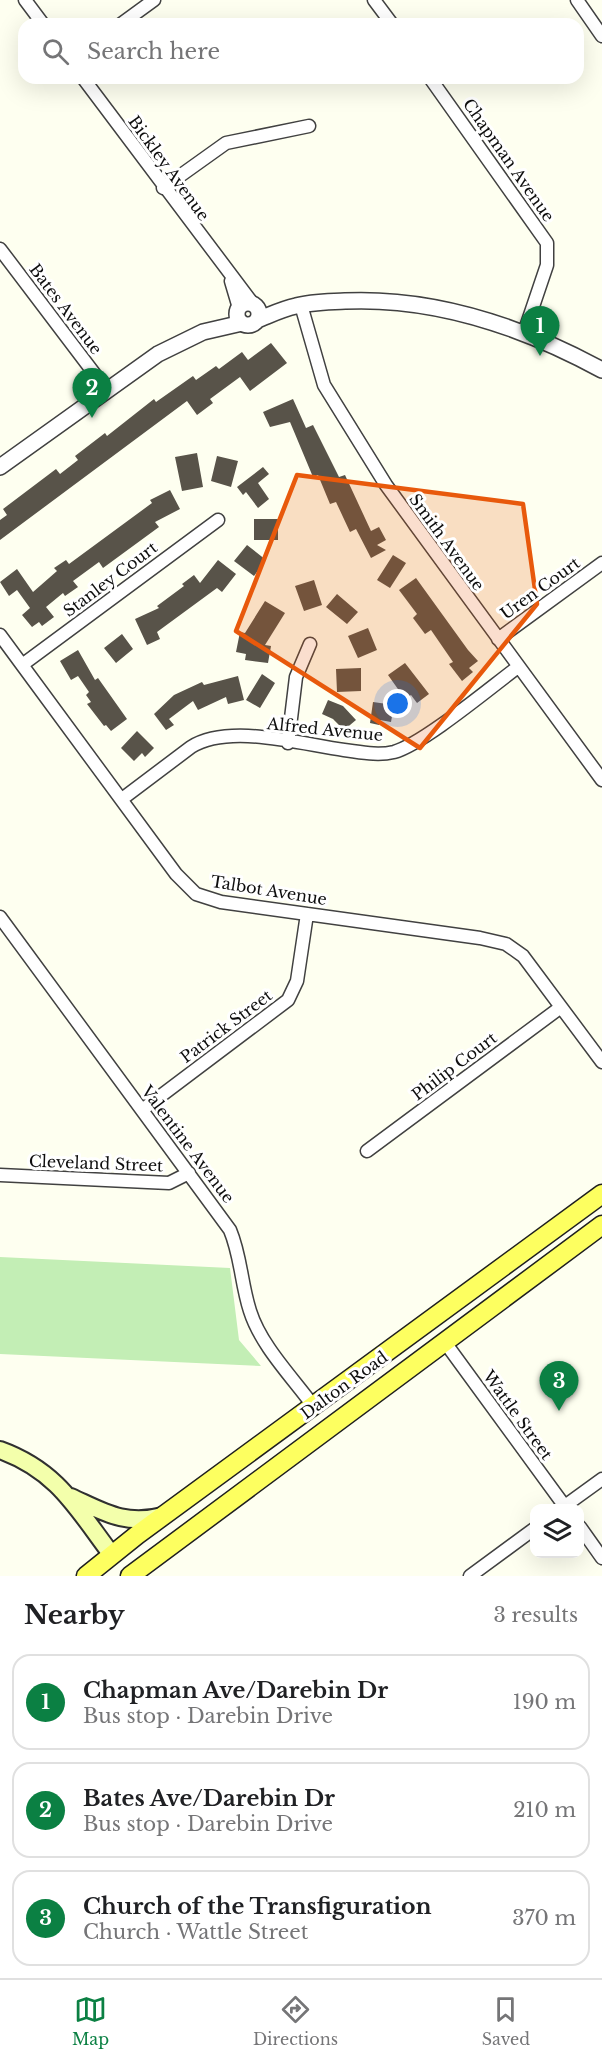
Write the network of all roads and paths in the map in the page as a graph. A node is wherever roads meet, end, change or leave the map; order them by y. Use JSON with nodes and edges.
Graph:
{"nodes":[{"id":1,"x":25,"y":0,"type":"edge"},
{"id":2,"x":154,"y":0,"type":"edge"},
{"id":3,"x":374,"y":0,"type":"edge"},
{"id":4,"x":576,"y":0,"type":"edge"},
{"id":5,"x":38,"y":18,"type":"edge"},
{"id":6,"x":129,"y":18,"type":"edge"},
{"id":7,"x":388,"y":18,"type":"edge"},
{"id":8,"x":602,"y":36,"type":"edge"},
{"id":9,"x":87,"y":84,"type":"edge"},
{"id":10,"x":434,"y":84,"type":"edge"},
{"id":11,"x":309,"y":126,"type":"dead end"},
{"id":12,"x":163,"y":188,"type":"junction"},
{"id":13,"x":1,"y":252,"type":"edge"},
{"id":14,"x":297,"y":305,"type":"junction"},
{"id":15,"x":247,"y":312,"type":"junction"},
{"id":16,"x":524,"y":333,"type":"junction"},
{"id":17,"x":565,"y":353,"type":"junction"},
{"id":18,"x":602,"y":370,"type":"edge"},
{"id":19,"x":602,"y":381,"type":"edge"},
{"id":20,"x":106,"y":389,"type":"junction"},
{"id":21,"x":0,"y":467,"type":"edge"},
{"id":22,"x":218,"y":520,"type":"dead end"},
{"id":23,"x":602,"y":563,"type":"edge"},
{"id":24,"x":0,"y":635,"type":"edge"},
{"id":25,"x":498,"y":639,"type":"junction"},
{"id":26,"x":310,"y":644,"type":"dead end"},
{"id":27,"x":22,"y":665,"type":"junction"},
{"id":28,"x":518,"y":666,"type":"junction"},
{"id":29,"x":288,"y":742,"type":"junction"},
{"id":30,"x":600,"y":775,"type":"edge"},
{"id":31,"x":122,"y":799,"type":"junction"},
{"id":32,"x":307,"y":914,"type":"junction"},
{"id":33,"x":0,"y":917,"type":"edge"},
{"id":34,"x":561,"y":1007,"type":"junction"},
{"id":35,"x":602,"y":1062,"type":"edge"},
{"id":36,"x":142,"y":1110,"type":"junction"},
{"id":37,"x":367,"y":1151,"type":"dead end"},
{"id":38,"x":189,"y":1173,"type":"junction"},
{"id":39,"x":0,"y":1175,"type":"edge"},
{"id":40,"x":602,"y":1194,"type":"edge"},
{"id":41,"x":602,"y":1225,"type":"edge"},
{"id":42,"x":444,"y":1341,"type":"junction"},
{"id":43,"x":314,"y":1407,"type":"junction"},
{"id":44,"x":0,"y":1450,"type":"edge"},
{"id":45,"x":602,"y":1479,"type":"edge"},
{"id":46,"x":70,"y":1496,"type":"junction"},
{"id":47,"x":561,"y":1504,"type":"edge"},
{"id":48,"x":569,"y":1504,"type":"edge"},
{"id":49,"x":165,"y":1515,"type":"junction"},
{"id":50,"x":530,"y":1532,"type":"edge"},
{"id":51,"x":584,"y":1534,"type":"edge"},
{"id":52,"x":112,"y":1555,"type":"junction"},
{"id":53,"x":602,"y":1558,"type":"edge"},
{"id":54,"x":86,"y":1576,"type":"edge"},
{"id":55,"x":130,"y":1576,"type":"edge"},
{"id":56,"x":470,"y":1576,"type":"edge"}],
"edges":[{"from":1,"to":5,"type":"street"},
{"from":2,"to":6,"type":"street"},
{"from":3,"to":7,"type":"street"},
{"from":4,"to":8,"type":"street"},
{"from":9,"to":12,"type":"street","name":"Bickley Avenue"},
{"from":10,"to":16,"type":"street","name":"Chapman Avenue"},
{"from":11,"to":12,"type":"street"},
{"from":12,"to":15,"type":"street","name":"Bickley Avenue"},
{"from":13,"to":20,"type":"street","name":"Bates Avenue"},
{"from":14,"to":15,"type":"street"},
{"from":14,"to":16,"type":"street"},
{"from":14,"to":25,"type":"street","name":"Smith Avenue"},
{"from":15,"to":20,"type":"street"},
{"from":16,"to":17,"type":"street"},
{"from":17,"to":18,"type":"street"},
{"from":17,"to":19,"type":"street"},
{"from":20,"to":21,"type":"street"},
{"from":22,"to":27,"type":"street","name":"Stanley Court"},
{"from":23,"to":25,"type":"street","name":"Uren Court"},
{"from":24,"to":27,"type":"street","name":"Talbot Avenue"},
{"from":25,"to":28,"type":"street","name":"Smith Avenue"},
{"from":26,"to":29,"type":"street"},
{"from":27,"to":31,"type":"street","name":"Talbot Avenue"},
{"from":28,"to":29,"type":"street","name":"Alfred Avenue"},
{"from":28,"to":30,"type":"street","name":"Smith Avenue"},
{"from":29,"to":31,"type":"street","name":"Alfred Avenue"},
{"from":31,"to":32,"type":"street","name":"Talbot Avenue"},
{"from":32,"to":34,"type":"street","name":"Talbot Avenue"},
{"from":32,"to":36,"type":"street","name":"Patrick Street"},
{"from":33,"to":36,"type":"street","name":"Valentine Avenue"},
{"from":34,"to":35,"type":"street","name":"Talbot Avenue"},
{"from":34,"to":37,"type":"street","name":"Philip Court"},
{"from":36,"to":38,"type":"street","name":"Valentine Avenue"},
{"from":38,"to":39,"type":"street","name":"Cleveland Street"},
{"from":38,"to":43,"type":"street","name":"Valentine Avenue"},
{"from":40,"to":43,"type":"main road","name":"Dalton Road"},
{"from":41,"to":42,"type":"main road","name":"Dalton Road"},
{"from":42,"to":47,"type":"street","name":"Wattle Street"},
{"from":42,"to":55,"type":"main road","name":"Dalton Road"},
{"from":43,"to":49,"type":"main road","name":"Dalton Road"},
{"from":44,"to":46,"type":"main road"},
{"from":45,"to":48,"type":"street"},
{"from":46,"to":49,"type":"main road"},
{"from":46,"to":52,"type":"main road"},
{"from":49,"to":52,"type":"main road","name":"Dalton Road"},
{"from":50,"to":56,"type":"street"},
{"from":51,"to":53,"type":"street"},
{"from":52,"to":54,"type":"main road","name":"Dalton Road"},
{"from":52,"to":55,"type":"main road"}]}
